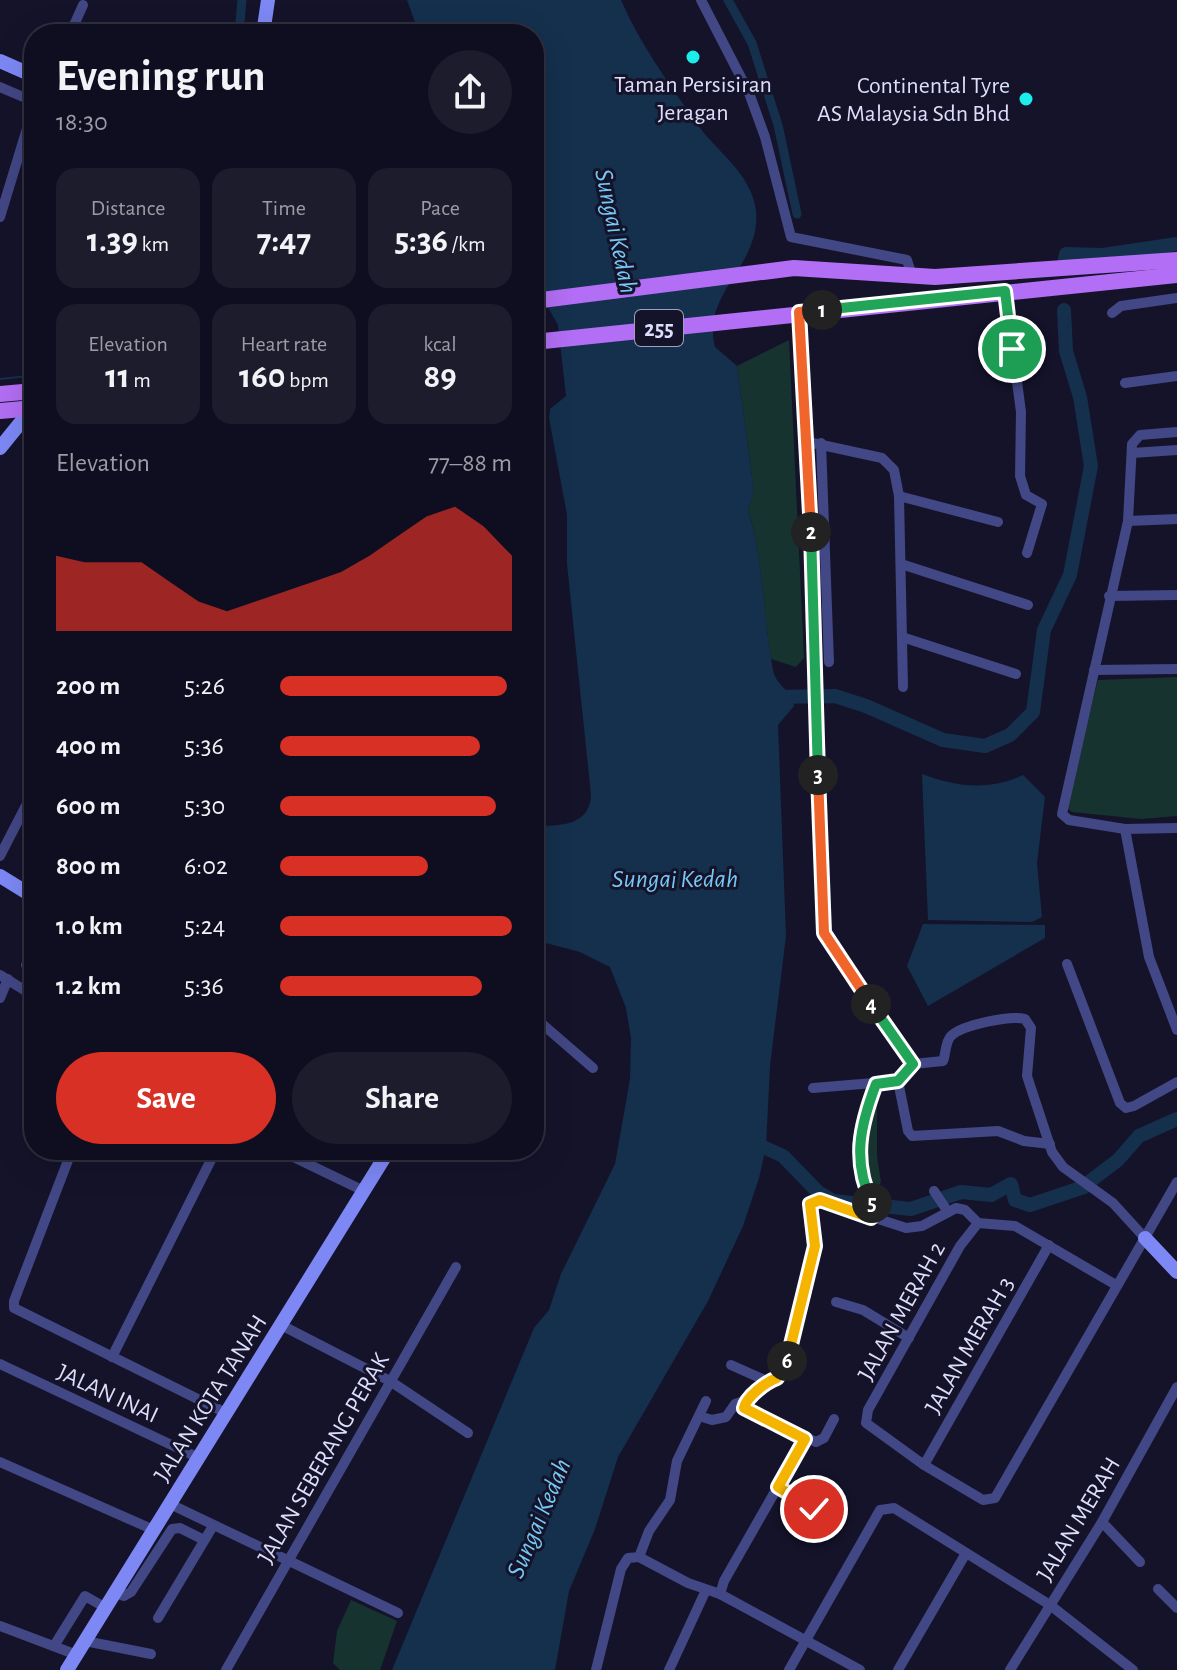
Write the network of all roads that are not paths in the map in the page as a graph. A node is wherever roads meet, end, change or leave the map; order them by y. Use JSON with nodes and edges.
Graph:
{"nodes":[{"id":1,"x":268,"y":0,"type":"edge"},
{"id":2,"x":701,"y":0,"type":"edge"},
{"id":3,"x":83,"y":5,"type":"dead end"},
{"id":4,"x":75,"y":24,"type":"edge"},
{"id":5,"x":264,"y":24,"type":"edge"},
{"id":6,"x":0,"y":61,"type":"edge"},
{"id":7,"x":24,"y":72,"type":"edge"},
{"id":8,"x":0,"y":87,"type":"edge"},
{"id":9,"x":24,"y":97,"type":"edge"},
{"id":10,"x":24,"y":138,"type":"edge"},
{"id":11,"x":0,"y":217,"type":"edge"},
{"id":12,"x":1177,"y":260,"type":"edge"},
{"id":13,"x":1177,"y":275,"type":"edge"},
{"id":14,"x":912,"y":276,"type":"junction"},
{"id":15,"x":1052,"y":278,"type":"junction"},
{"id":16,"x":1005,"y":291,"type":"junction"},
{"id":17,"x":1177,"y":298,"type":"edge"},
{"id":18,"x":544,"y":300,"type":"edge"},
{"id":19,"x":799,"y":312,"type":"junction"},
{"id":20,"x":1112,"y":313,"type":"dead end"},
{"id":21,"x":544,"y":341,"type":"edge"},
{"id":22,"x":1177,"y":376,"type":"edge"},
{"id":23,"x":1125,"y":383,"type":"dead end"},
{"id":24,"x":0,"y":394,"type":"edge"},
{"id":25,"x":24,"y":400,"type":"edge"},
{"id":26,"x":24,"y":405,"type":"edge"},
{"id":27,"x":0,"y":411,"type":"edge"},
{"id":28,"x":24,"y":416,"type":"edge"},
{"id":29,"x":1177,"y":432,"type":"edge"},
{"id":30,"x":808,"y":442,"type":"junction"},
{"id":31,"x":821,"y":443,"type":"junction"},
{"id":32,"x":0,"y":448,"type":"edge"},
{"id":33,"x":1177,"y":450,"type":"edge"},
{"id":34,"x":1132,"y":453,"type":"junction"},
{"id":35,"x":899,"y":496,"type":"junction"},
{"id":36,"x":1177,"y":519,"type":"edge"},
{"id":37,"x":1128,"y":521,"type":"junction"},
{"id":38,"x":998,"y":522,"type":"dead end"},
{"id":39,"x":1027,"y":553,"type":"dead end"},
{"id":40,"x":901,"y":564,"type":"junction"},
{"id":41,"x":1177,"y":595,"type":"edge"},
{"id":42,"x":1109,"y":596,"type":"junction"},
{"id":43,"x":1028,"y":605,"type":"dead end"},
{"id":44,"x":902,"y":637,"type":"junction"},
{"id":45,"x":829,"y":662,"type":"dead end"},
{"id":46,"x":1177,"y":669,"type":"edge"},
{"id":47,"x":1094,"y":670,"type":"junction"},
{"id":48,"x":1016,"y":674,"type":"dead end"},
{"id":49,"x":903,"y":687,"type":"dead end"},
{"id":50,"x":24,"y":809,"type":"edge"},
{"id":51,"x":1177,"y":828,"type":"edge"},
{"id":52,"x":1125,"y":829,"type":"junction"},
{"id":53,"x":0,"y":856,"type":"edge"},
{"id":54,"x":0,"y":876,"type":"edge"},
{"id":55,"x":24,"y":891,"type":"edge"},
{"id":56,"x":1067,"y":964,"type":"dead end"},
{"id":57,"x":4,"y":977,"type":"edge"},
{"id":58,"x":24,"y":990,"type":"edge"},
{"id":59,"x":0,"y":998,"type":"edge"},
{"id":60,"x":544,"y":1026,"type":"edge"},
{"id":61,"x":1177,"y":1030,"type":"edge"},
{"id":62,"x":913,"y":1064,"type":"junction"},
{"id":63,"x":593,"y":1068,"type":"dead end"},
{"id":64,"x":898,"y":1081,"type":"junction"},
{"id":65,"x":1177,"y":1082,"type":"edge"},
{"id":66,"x":876,"y":1084,"type":"junction"},
{"id":67,"x":813,"y":1088,"type":"dead end"},
{"id":68,"x":1050,"y":1144,"type":"junction"},
{"id":69,"x":68,"y":1160,"type":"edge"},
{"id":70,"x":211,"y":1160,"type":"edge"},
{"id":71,"x":300,"y":1160,"type":"edge"},
{"id":72,"x":383,"y":1160,"type":"edge"},
{"id":73,"x":1177,"y":1182,"type":"edge"},
{"id":74,"x":364,"y":1191,"type":"junction"},
{"id":75,"x":872,"y":1211,"type":"junction"},
{"id":76,"x":978,"y":1223,"type":"junction"},
{"id":77,"x":1145,"y":1238,"type":"junction"},
{"id":78,"x":1049,"y":1245,"type":"junction"},
{"id":79,"x":456,"y":1267,"type":"dead end"},
{"id":80,"x":1177,"y":1272,"type":"edge"},
{"id":81,"x":1116,"y":1285,"type":"junction"},
{"id":82,"x":836,"y":1302,"type":"dead end"},
{"id":83,"x":281,"y":1325,"type":"junction"},
{"id":84,"x":909,"y":1338,"type":"junction"},
{"id":85,"x":112,"y":1357,"type":"junction"},
{"id":86,"x":0,"y":1364,"type":"edge"},
{"id":87,"x":731,"y":1365,"type":"dead end"},
{"id":88,"x":390,"y":1381,"type":"junction"},
{"id":89,"x":767,"y":1381,"type":"junction"},
{"id":90,"x":1177,"y":1387,"type":"edge"},
{"id":91,"x":747,"y":1400,"type":"junction"},
{"id":92,"x":706,"y":1401,"type":"dead end"},
{"id":93,"x":226,"y":1413,"type":"junction"},
{"id":94,"x":699,"y":1416,"type":"junction"},
{"id":95,"x":834,"y":1419,"type":"dead end"},
{"id":96,"x":468,"y":1433,"type":"dead end"},
{"id":97,"x":805,"y":1439,"type":"junction"},
{"id":98,"x":199,"y":1458,"type":"junction"},
{"id":99,"x":0,"y":1462,"type":"edge"},
{"id":100,"x":924,"y":1465,"type":"junction"},
{"id":101,"x":778,"y":1487,"type":"junction"},
{"id":102,"x":170,"y":1504,"type":"junction"},
{"id":103,"x":811,"y":1520,"type":"dead end"},
{"id":104,"x":1102,"y":1522,"type":"junction"},
{"id":105,"x":213,"y":1526,"type":"junction"},
{"id":106,"x":154,"y":1530,"type":"junction"},
{"id":107,"x":204,"y":1540,"type":"junction"},
{"id":108,"x":966,"y":1553,"type":"junction"},
{"id":109,"x":639,"y":1557,"type":"junction"},
{"id":110,"x":287,"y":1561,"type":"junction"},
{"id":111,"x":1140,"y":1562,"type":"dead end"},
{"id":112,"x":1158,"y":1589,"type":"dead end"},
{"id":113,"x":706,"y":1590,"type":"junction"},
{"id":114,"x":115,"y":1593,"type":"junction"},
{"id":115,"x":720,"y":1594,"type":"junction"},
{"id":116,"x":1050,"y":1605,"type":"junction"},
{"id":117,"x":106,"y":1608,"type":"junction"},
{"id":118,"x":1177,"y":1608,"type":"edge"},
{"id":119,"x":398,"y":1613,"type":"dead end"},
{"id":120,"x":158,"y":1618,"type":"dead end"},
{"id":121,"x":0,"y":1626,"type":"edge"},
{"id":122,"x":85,"y":1641,"type":"junction"},
{"id":123,"x":807,"y":1641,"type":"junction"},
{"id":124,"x":54,"y":1646,"type":"junction"},
{"id":125,"x":151,"y":1654,"type":"dead end"},
{"id":126,"x":77,"y":1655,"type":"junction"},
{"id":127,"x":1015,"y":1668,"type":"edge"},
{"id":128,"x":67,"y":1670,"type":"edge"},
{"id":129,"x":226,"y":1670,"type":"edge"},
{"id":130,"x":596,"y":1670,"type":"edge"},
{"id":131,"x":669,"y":1670,"type":"edge"},
{"id":132,"x":789,"y":1670,"type":"edge"},
{"id":133,"x":860,"y":1670,"type":"edge"},
{"id":134,"x":898,"y":1670,"type":"edge"},
{"id":135,"x":1133,"y":1670,"type":"edge"}],
"edges":[{"from":1,"to":5,"type":"street"},
{"from":2,"to":14,"type":"street"},
{"from":3,"to":4,"type":"street"},
{"from":6,"to":7,"type":"street"},
{"from":8,"to":9,"type":"street"},
{"from":10,"to":11,"type":"street"},
{"from":12,"to":15,"type":"main road","number":"255"},
{"from":13,"to":15,"type":"main road","number":"255"},
{"from":14,"to":15,"type":"main road","number":"255"},
{"from":14,"to":18,"type":"main road","number":"255"},
{"from":15,"to":16,"type":"main road","number":"255"},
{"from":16,"to":19,"type":"main road","number":"255"},
{"from":16,"to":39,"type":"street"},
{"from":17,"to":20,"type":"street"},
{"from":19,"to":21,"type":"main road","number":"255"},
{"from":19,"to":30,"type":"street"},
{"from":22,"to":23,"type":"street"},
{"from":24,"to":25,"type":"main road"},
{"from":26,"to":27,"type":"main road"},
{"from":28,"to":32,"type":"street"},
{"from":29,"to":34,"type":"street"},
{"from":30,"to":31,"type":"street"},
{"from":30,"to":62,"type":"street"},
{"from":31,"to":35,"type":"street"},
{"from":31,"to":45,"type":"street"},
{"from":33,"to":34,"type":"street"},
{"from":34,"to":37,"type":"street"},
{"from":35,"to":38,"type":"street"},
{"from":35,"to":40,"type":"street"},
{"from":36,"to":37,"type":"street"},
{"from":37,"to":42,"type":"street"},
{"from":40,"to":43,"type":"street"},
{"from":40,"to":44,"type":"street"},
{"from":41,"to":42,"type":"street"},
{"from":42,"to":47,"type":"street"},
{"from":44,"to":48,"type":"street"},
{"from":44,"to":49,"type":"street"},
{"from":46,"to":47,"type":"street"},
{"from":47,"to":52,"type":"street"},
{"from":50,"to":53,"type":"street"},
{"from":51,"to":52,"type":"street"},
{"from":52,"to":61,"type":"street"},
{"from":54,"to":55,"type":"street"},
{"from":56,"to":65,"type":"street"},
{"from":57,"to":58,"type":"street"},
{"from":57,"to":59,"type":"street"},
{"from":60,"to":63,"type":"street"},
{"from":62,"to":64,"type":"street"},
{"from":62,"to":68,"type":"street"},
{"from":64,"to":66,"type":"street"},
{"from":64,"to":68,"type":"street"},
{"from":66,"to":67,"type":"street"},
{"from":66,"to":75,"type":"street"},
{"from":68,"to":77,"type":"street"},
{"from":69,"to":85,"type":"street"},
{"from":70,"to":85,"type":"street"},
{"from":71,"to":74,"type":"street"},
{"from":72,"to":74,"type":"street","name":"JALAN KOTA TANAH"},
{"from":73,"to":77,"type":"street"},
{"from":74,"to":83,"type":"street","name":"JALAN KOTA TANAH"},
{"from":75,"to":76,"type":"street"},
{"from":75,"to":89,"type":"street"},
{"from":76,"to":78,"type":"street"},
{"from":76,"to":84,"type":"street","name":"JALAN MERAH 2"},
{"from":77,"to":80,"type":"street"},
{"from":77,"to":81,"type":"street"},
{"from":78,"to":81,"type":"street"},
{"from":78,"to":100,"type":"street","name":"JALAN MERAH 3"},
{"from":79,"to":88,"type":"street","name":"JALAN SEBERANG PERAK"},
{"from":81,"to":100,"type":"street","name":"JALAN MERAH 2"},
{"from":82,"to":84,"type":"street"},
{"from":83,"to":88,"type":"street"},
{"from":83,"to":93,"type":"street","name":"JALAN KOTA TANAH"},
{"from":84,"to":100,"type":"street","name":"JALAN MERAH 2"},
{"from":85,"to":93,"type":"street"},
{"from":86,"to":98,"type":"street","name":"JALAN INAI"},
{"from":87,"to":89,"type":"street"},
{"from":88,"to":96,"type":"street"},
{"from":88,"to":110,"type":"street","name":"JALAN SEBERANG PERAK"},
{"from":89,"to":91,"type":"street"},
{"from":90,"to":104,"type":"street","name":"JALAN MERAH"},
{"from":91,"to":94,"type":"street"},
{"from":91,"to":97,"type":"street"},
{"from":92,"to":94,"type":"street"},
{"from":93,"to":98,"type":"street","name":"JALAN KOTA TANAH"},
{"from":94,"to":109,"type":"street"},
{"from":95,"to":97,"type":"street"},
{"from":97,"to":101,"type":"street"},
{"from":98,"to":102,"type":"street","name":"JALAN KOTA TANAH"},
{"from":99,"to":106,"type":"street"},
{"from":101,"to":103,"type":"street"},
{"from":101,"to":115,"type":"street"},
{"from":102,"to":105,"type":"street"},
{"from":102,"to":106,"type":"street","name":"JALAN KOTA TANAH"},
{"from":104,"to":111,"type":"street"},
{"from":104,"to":116,"type":"street","name":"JALAN MERAH"},
{"from":105,"to":107,"type":"street"},
{"from":105,"to":110,"type":"street"},
{"from":106,"to":114,"type":"street","name":"JALAN KOTA TANAH"},
{"from":107,"to":114,"type":"street"},
{"from":107,"to":120,"type":"street"},
{"from":108,"to":116,"type":"street"},
{"from":108,"to":123,"type":"street"},
{"from":108,"to":134,"type":"street"},
{"from":109,"to":113,"type":"street"},
{"from":109,"to":130,"type":"street"},
{"from":110,"to":119,"type":"street"},
{"from":110,"to":129,"type":"street","name":"JALAN SEBERANG PERAK"},
{"from":112,"to":118,"type":"street"},
{"from":113,"to":115,"type":"street"},
{"from":113,"to":131,"type":"street"},
{"from":114,"to":117,"type":"street","name":"JALAN KOTA TANAH"},
{"from":115,"to":123,"type":"street"},
{"from":116,"to":127,"type":"street","name":"JALAN MERAH"},
{"from":116,"to":135,"type":"street"},
{"from":117,"to":122,"type":"street","name":"JALAN KOTA TANAH"},
{"from":117,"to":124,"type":"street"},
{"from":121,"to":124,"type":"street"},
{"from":122,"to":125,"type":"street"},
{"from":122,"to":126,"type":"street","name":"JALAN KOTA TANAH"},
{"from":123,"to":132,"type":"street"},
{"from":123,"to":133,"type":"street"},
{"from":124,"to":126,"type":"street"},
{"from":126,"to":128,"type":"street","name":"JALAN KOTA TANAH"}]}
